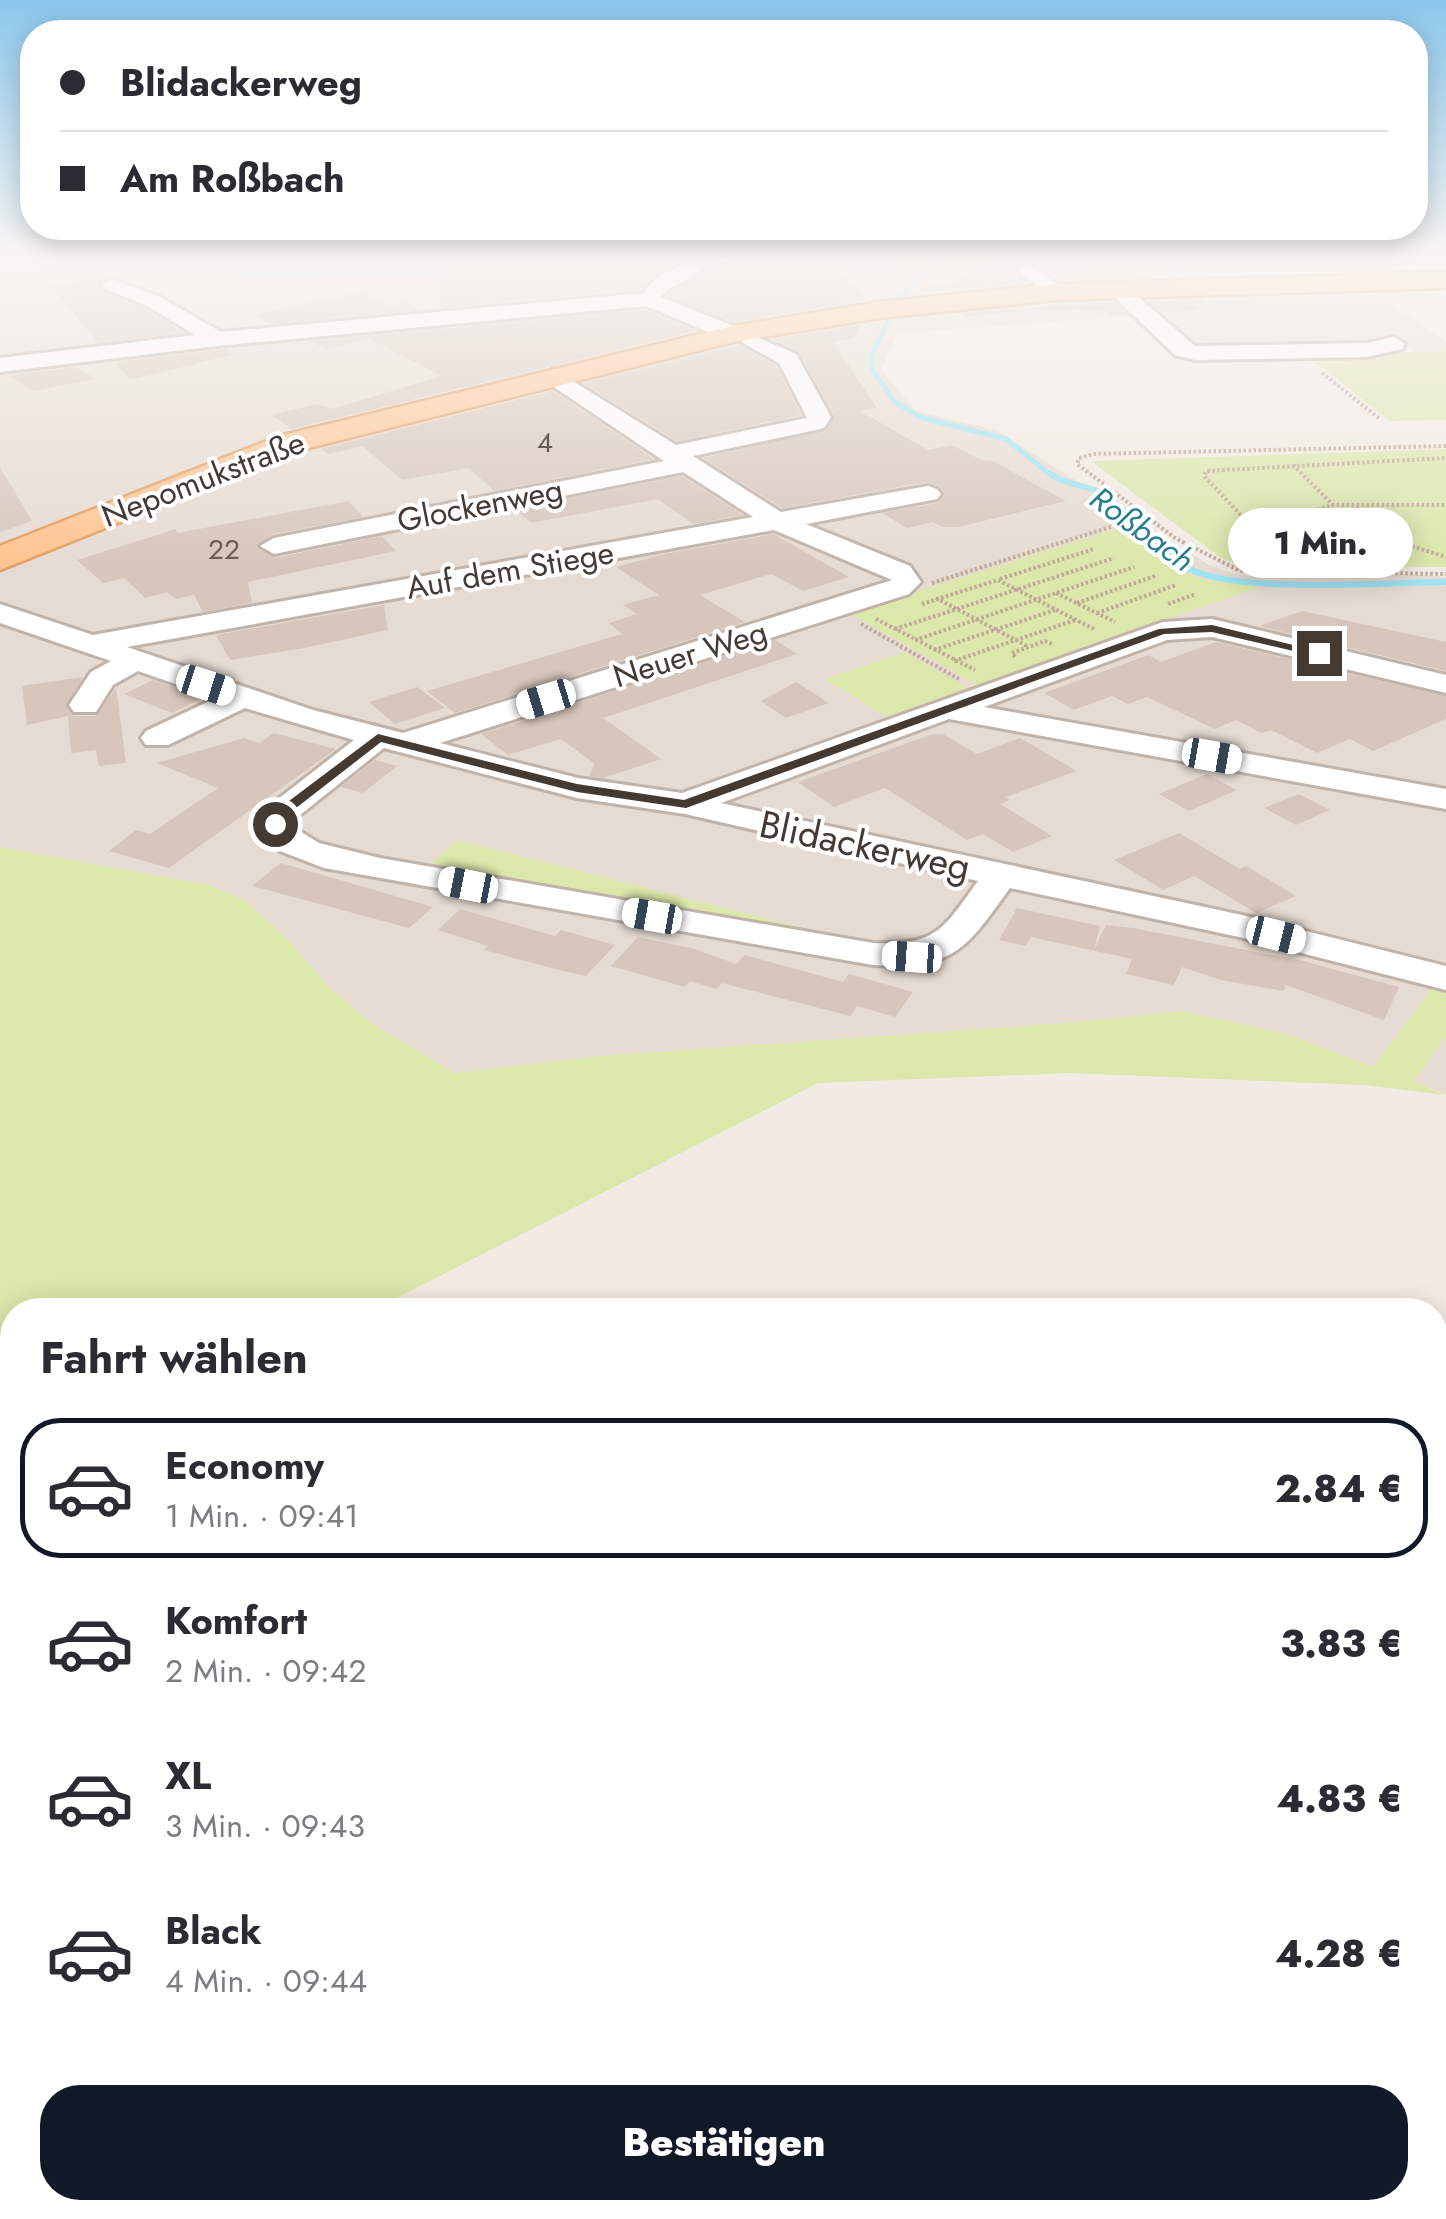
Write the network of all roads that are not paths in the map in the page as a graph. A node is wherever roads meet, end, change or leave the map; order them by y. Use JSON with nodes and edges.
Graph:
{"nodes":[{"id":1,"x":38,"y":361,"type":"edge"},
{"id":2,"x":630,"y":361,"type":"edge"},
{"id":3,"x":789,"y":361,"type":"edge"},
{"id":4,"x":1,"y":365,"type":"edge"},
{"id":5,"x":553,"y":376,"type":"junction"},
{"id":6,"x":677,"y":459,"type":"junction"},
{"id":7,"x":928,"y":494,"type":"dead end"},
{"id":8,"x":776,"y":521,"type":"junction"},
{"id":9,"x":274,"y":546,"type":"dead end"},
{"id":10,"x":0,"y":559,"type":"edge"},
{"id":11,"x":0,"y":613,"type":"edge"},
{"id":12,"x":92,"y":644,"type":"junction"},
{"id":13,"x":133,"y":661,"type":"junction"},
{"id":14,"x":1446,"y":684,"type":"edge"},
{"id":15,"x":242,"y":697,"type":"junction"},
{"id":16,"x":85,"y":705,"type":"dead end"},
{"id":17,"x":944,"y":710,"type":"junction"},
{"id":18,"x":158,"y":738,"type":"dead end"},
{"id":19,"x":391,"y":741,"type":"junction"},
{"id":20,"x":1446,"y":799,"type":"edge"},
{"id":21,"x":686,"y":804,"type":"junction"},
{"id":22,"x":1002,"y":875,"type":"junction"},
{"id":23,"x":1446,"y":978,"type":"edge"}],
"edges":[{"from":1,"to":4,"type":"street"},
{"from":2,"to":5,"type":"main road","name":"Nepomukstraße"},
{"from":3,"to":6,"type":"street","name":"Glockenweg"},
{"from":5,"to":6,"type":"street"},
{"from":5,"to":10,"type":"main road","name":"Nepomukstraße"},
{"from":6,"to":8,"type":"street"},
{"from":6,"to":9,"type":"street","name":"Glockenweg"},
{"from":7,"to":8,"type":"street","name":"Auf dem Stiege"},
{"from":8,"to":12,"type":"street","name":"Auf dem Stiege"},
{"from":8,"to":19,"type":"street","name":"Neuer Weg"},
{"from":11,"to":12,"type":"street","name":"Blidackerweg"},
{"from":12,"to":13,"type":"street","name":"Blidackerweg"},
{"from":13,"to":15,"type":"street","name":"Blidackerweg"},
{"from":13,"to":16,"type":"street"},
{"from":14,"to":17,"type":"street"},
{"from":15,"to":18,"type":"street"},
{"from":15,"to":19,"type":"street","name":"Blidackerweg"},
{"from":17,"to":20,"type":"street"},
{"from":17,"to":21,"type":"street"},
{"from":19,"to":21,"type":"street","name":"Blidackerweg"},
{"from":19,"to":22,"type":"street","name":"Blidackerweg"},
{"from":21,"to":22,"type":"street","name":"Blidackerweg"},
{"from":22,"to":23,"type":"street","name":"Blidackerweg"}]}
